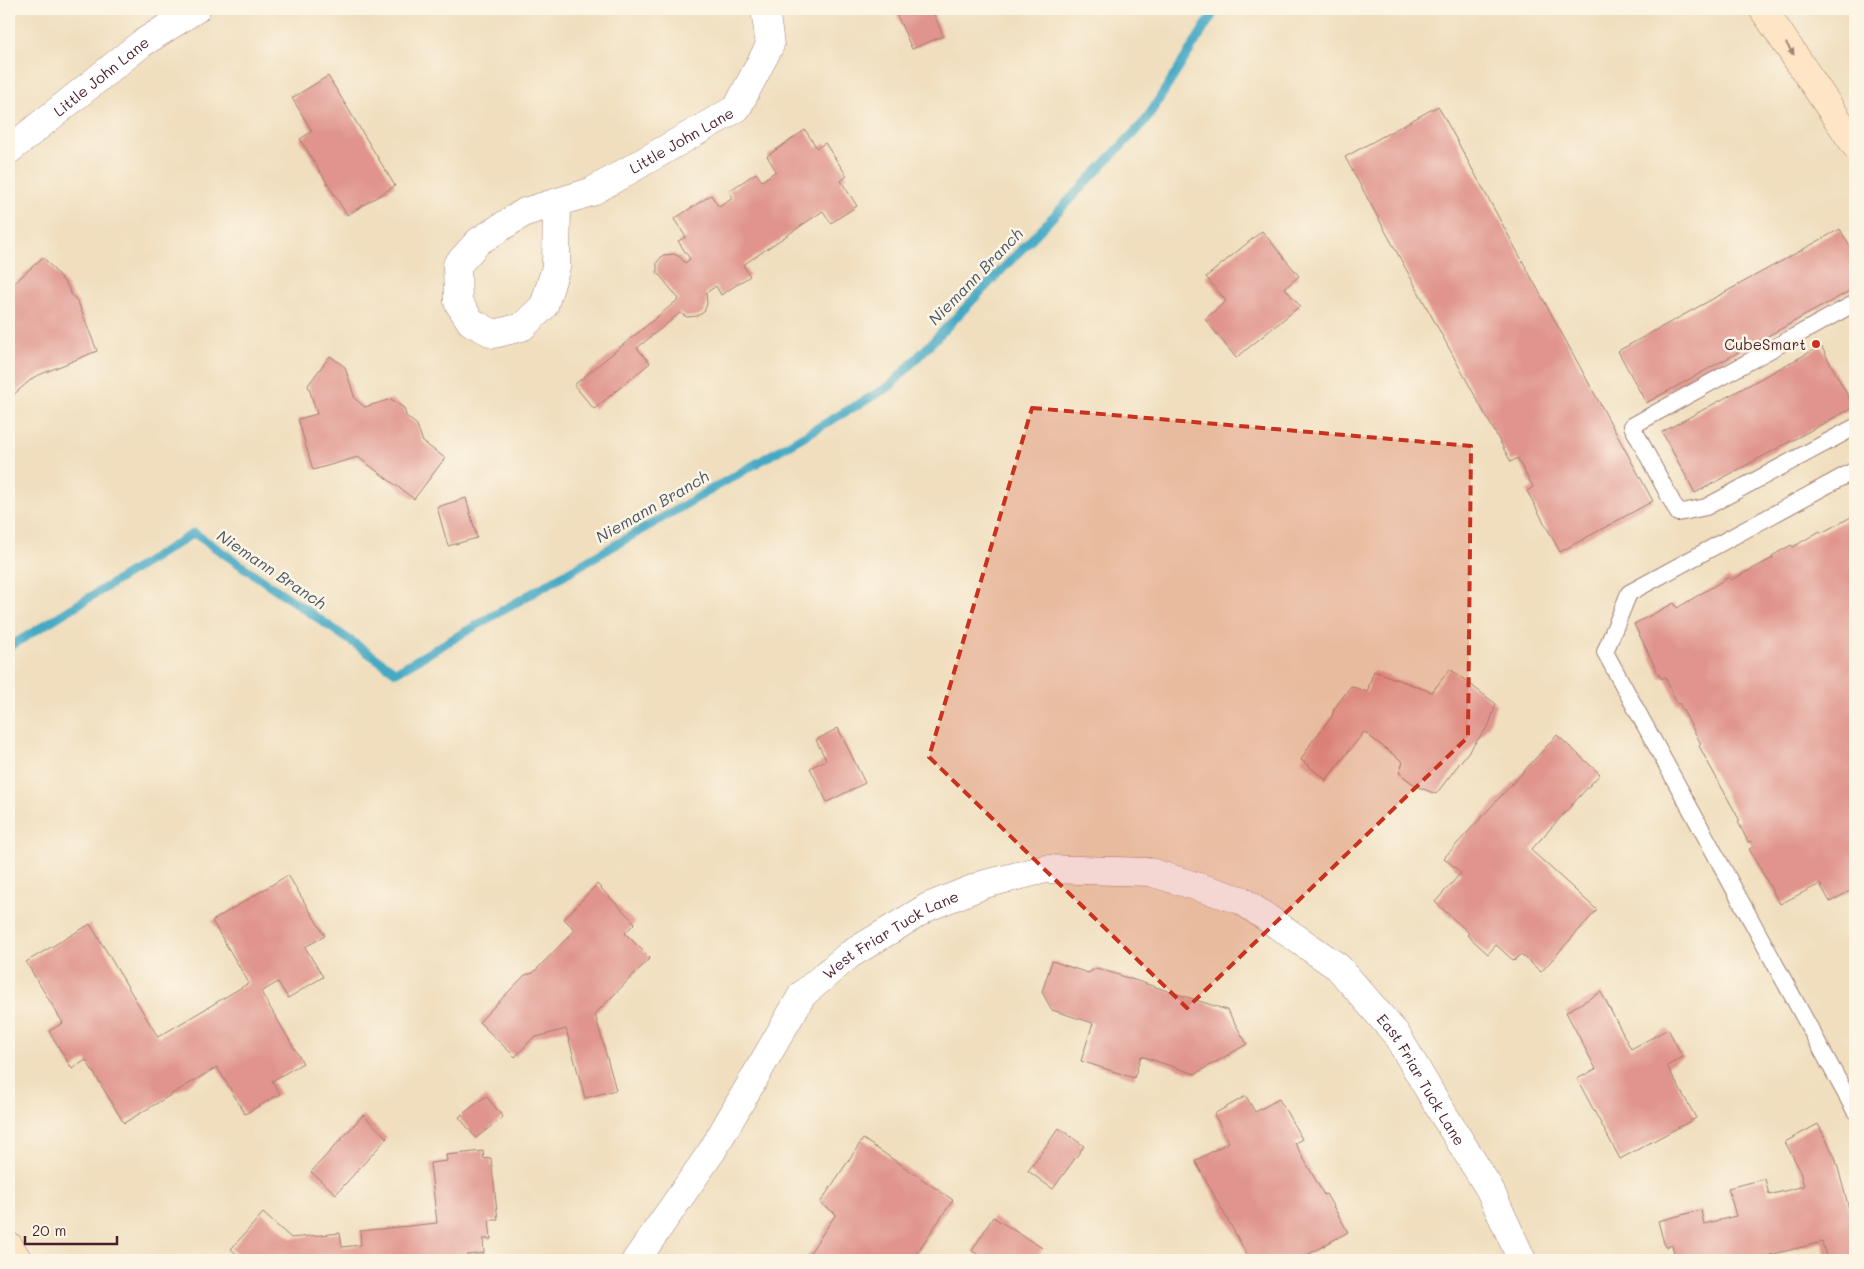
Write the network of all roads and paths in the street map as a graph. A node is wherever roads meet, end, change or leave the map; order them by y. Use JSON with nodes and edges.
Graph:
{"nodes":[{"id":1,"x":196,"y":9,"type":"edge"},
{"id":2,"x":765,"y":9,"type":"edge"},
{"id":3,"x":1763,"y":9,"type":"edge"},
{"id":4,"x":1855,"y":145,"type":"edge"},
{"id":5,"x":9,"y":150,"type":"edge"},
{"id":6,"x":557,"y":202,"type":"junction"},
{"id":7,"x":1855,"y":303,"type":"edge"},
{"id":8,"x":1855,"y":427,"type":"edge"},
{"id":9,"x":1855,"y":470,"type":"edge"},
{"id":10,"x":1283,"y":929,"type":"joint"},
{"id":11,"x":1855,"y":1111,"type":"edge"},
{"id":12,"x":9,"y":1246,"type":"edge"},
{"id":13,"x":18,"y":1260,"type":"edge"},
{"id":14,"x":636,"y":1260,"type":"edge"},
{"id":15,"x":1522,"y":1260,"type":"edge"}],
"edges":[{"from":1,"to":5,"type":"street","name":"Little John Lane"},
{"from":2,"to":6,"type":"street","name":"Little John Lane"},
{"from":3,"to":4,"type":"main road","one_way":true},
{"from":6,"to":6,"type":"street","name":"Little John Lane"},
{"from":7,"to":8,"type":"lane"},
{"from":9,"to":11,"type":"lane"},
{"from":10,"to":14,"type":"street","name":"West Friar Tuck Lane"},
{"from":10,"to":15,"type":"street","name":"East Friar Tuck Lane"},
{"from":12,"to":13,"type":"main road"}]}
